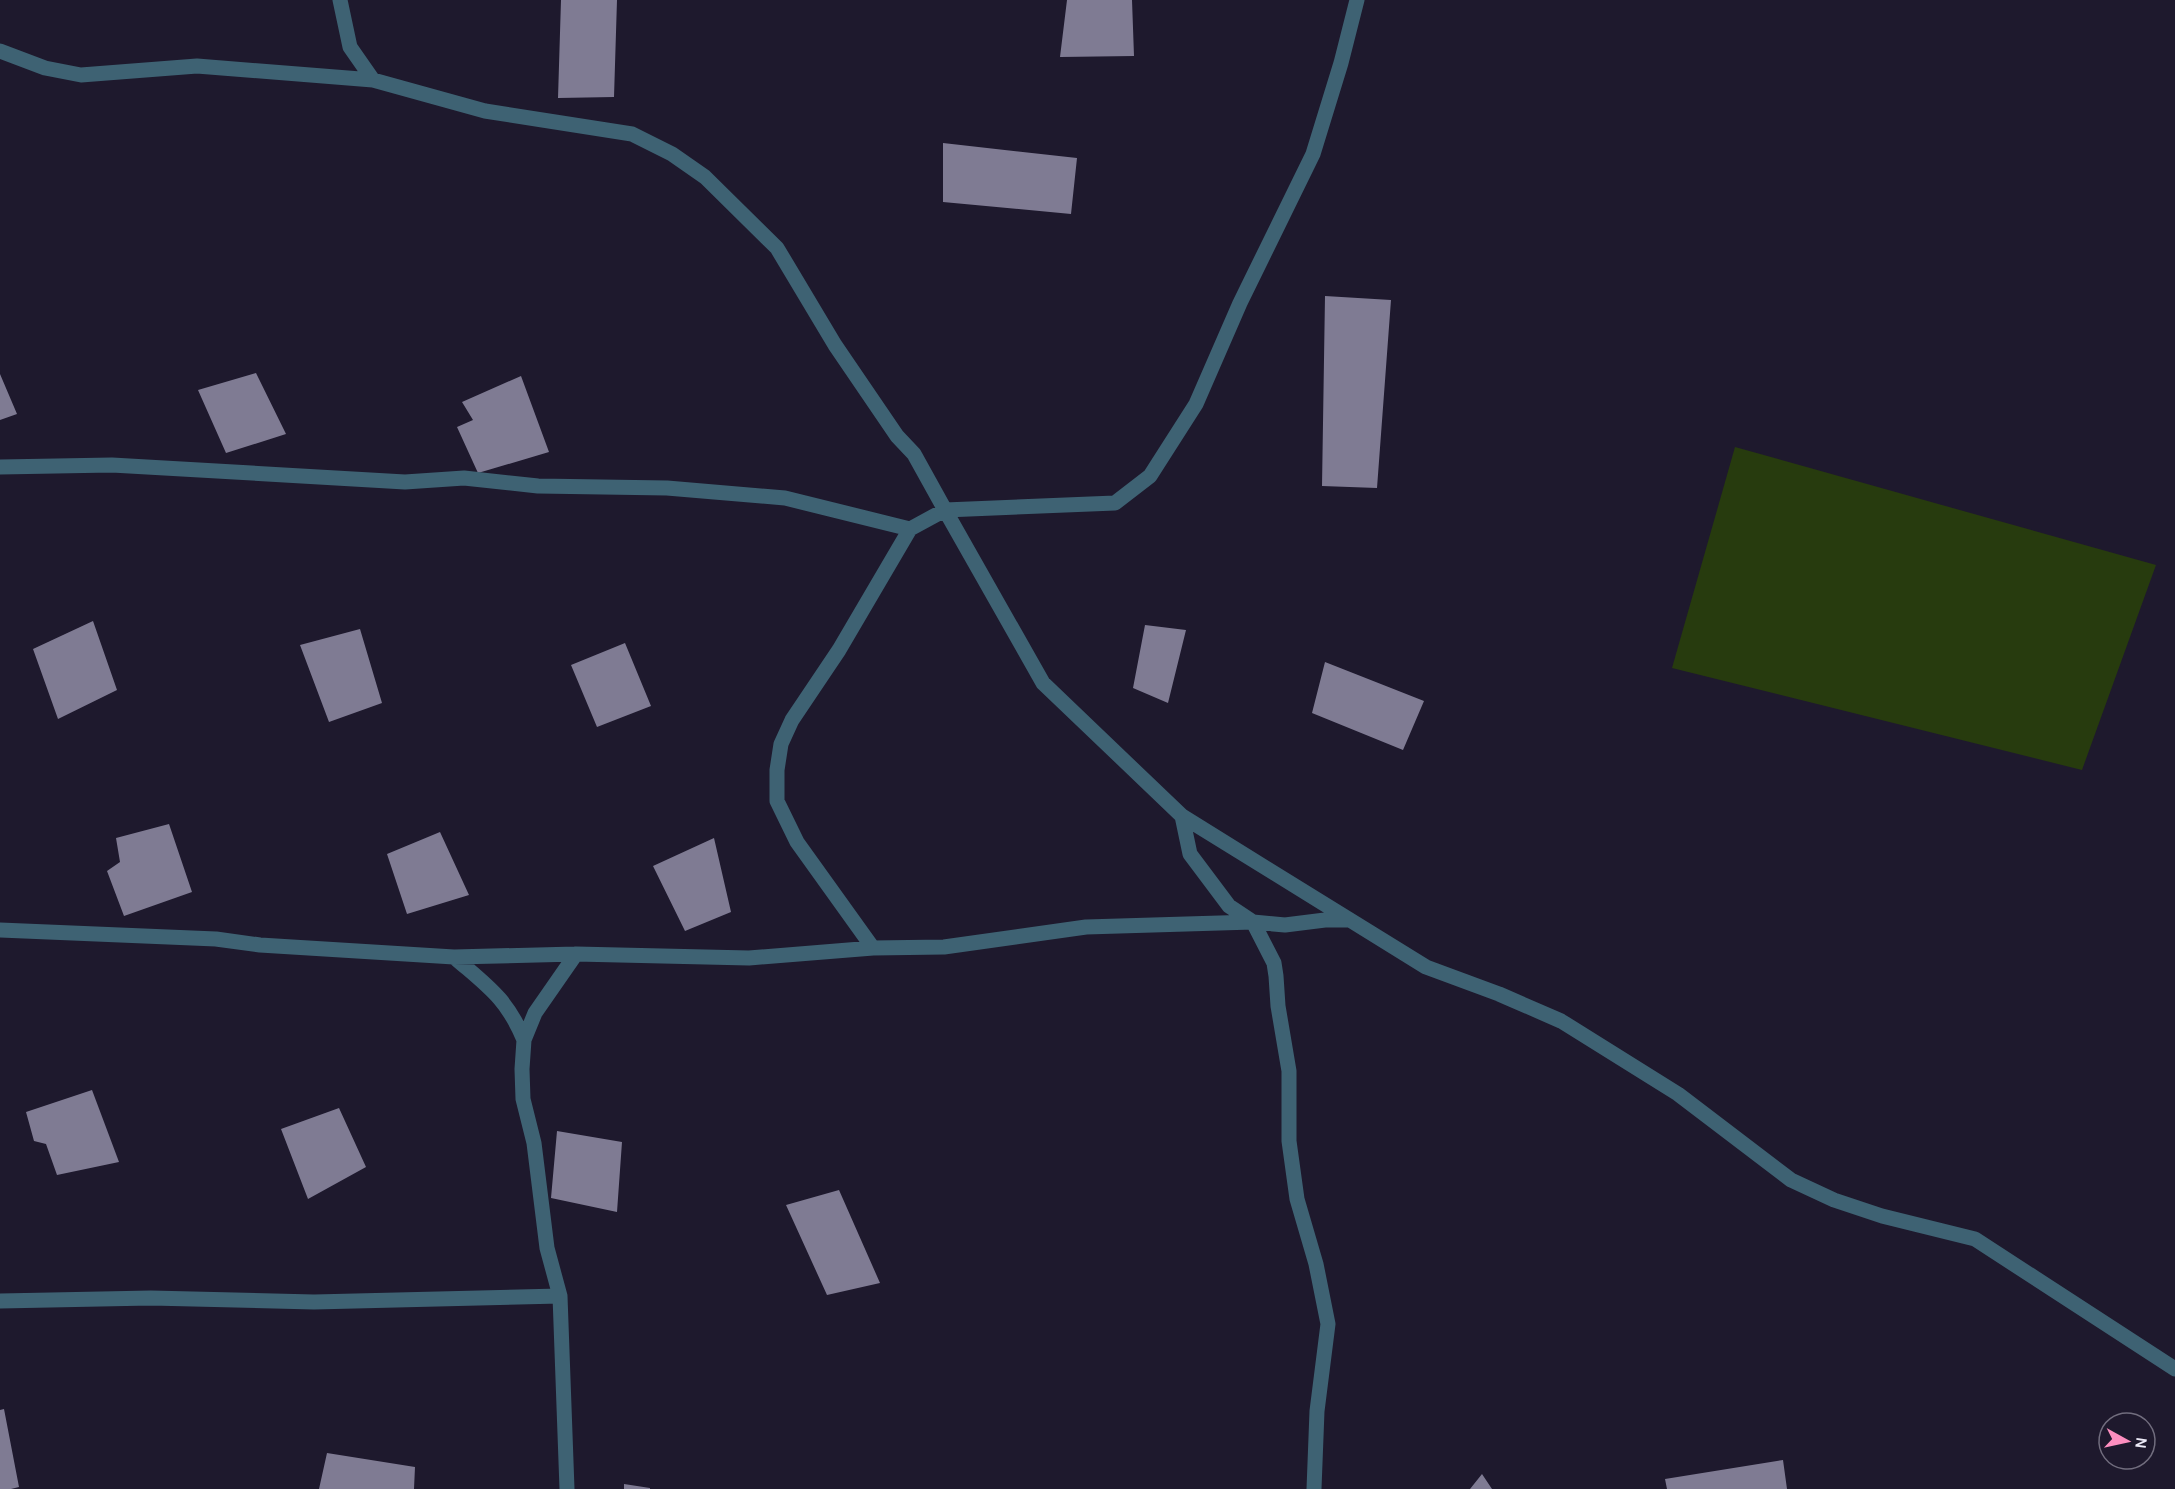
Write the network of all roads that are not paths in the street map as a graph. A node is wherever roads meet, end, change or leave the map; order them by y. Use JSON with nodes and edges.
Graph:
{"nodes":[{"id":1,"x":340,"y":0,"type":"edge"},
{"id":2,"x":1357,"y":0,"type":"edge"},
{"id":3,"x":0,"y":51,"type":"edge"},
{"id":4,"x":373,"y":80,"type":"junction"},
{"id":5,"x":0,"y":466,"type":"edge"},
{"id":6,"x":945,"y":510,"type":"junction"},
{"id":7,"x":910,"y":530,"type":"junction"},
{"id":8,"x":1182,"y":816,"type":"junction"},
{"id":9,"x":1348,"y":920,"type":"junction"},
{"id":10,"x":1252,"y":922,"type":"junction"},
{"id":11,"x":0,"y":930,"type":"edge"},
{"id":12,"x":873,"y":948,"type":"junction"},
{"id":13,"x":576,"y":954,"type":"junction"},
{"id":14,"x":454,"y":957,"type":"junction"},
{"id":15,"x":524,"y":1040,"type":"junction"},
{"id":16,"x":560,"y":1296,"type":"junction"},
{"id":17,"x":0,"y":1301,"type":"edge"},
{"id":18,"x":2175,"y":1369,"type":"edge"},
{"id":19,"x":567,"y":1489,"type":"edge"},
{"id":20,"x":1314,"y":1489,"type":"edge"}],
"edges":[{"from":1,"to":4,"type":"street"},
{"from":2,"to":6,"type":"street"},
{"from":3,"to":4,"type":"street"},
{"from":4,"to":6,"type":"street"},
{"from":5,"to":7,"type":"street"},
{"from":6,"to":7,"type":"street"},
{"from":6,"to":8,"type":"street"},
{"from":7,"to":12,"type":"street"},
{"from":8,"to":9,"type":"street"},
{"from":8,"to":10,"type":"street"},
{"from":9,"to":10,"type":"street"},
{"from":9,"to":18,"type":"street"},
{"from":10,"to":12,"type":"street"},
{"from":10,"to":20,"type":"street"},
{"from":11,"to":14,"type":"street"},
{"from":12,"to":13,"type":"street"},
{"from":13,"to":14,"type":"street"},
{"from":13,"to":15,"type":"street"},
{"from":14,"to":15,"type":"street"},
{"from":15,"to":16,"type":"street"},
{"from":16,"to":17,"type":"street"},
{"from":16,"to":19,"type":"street"}]}
